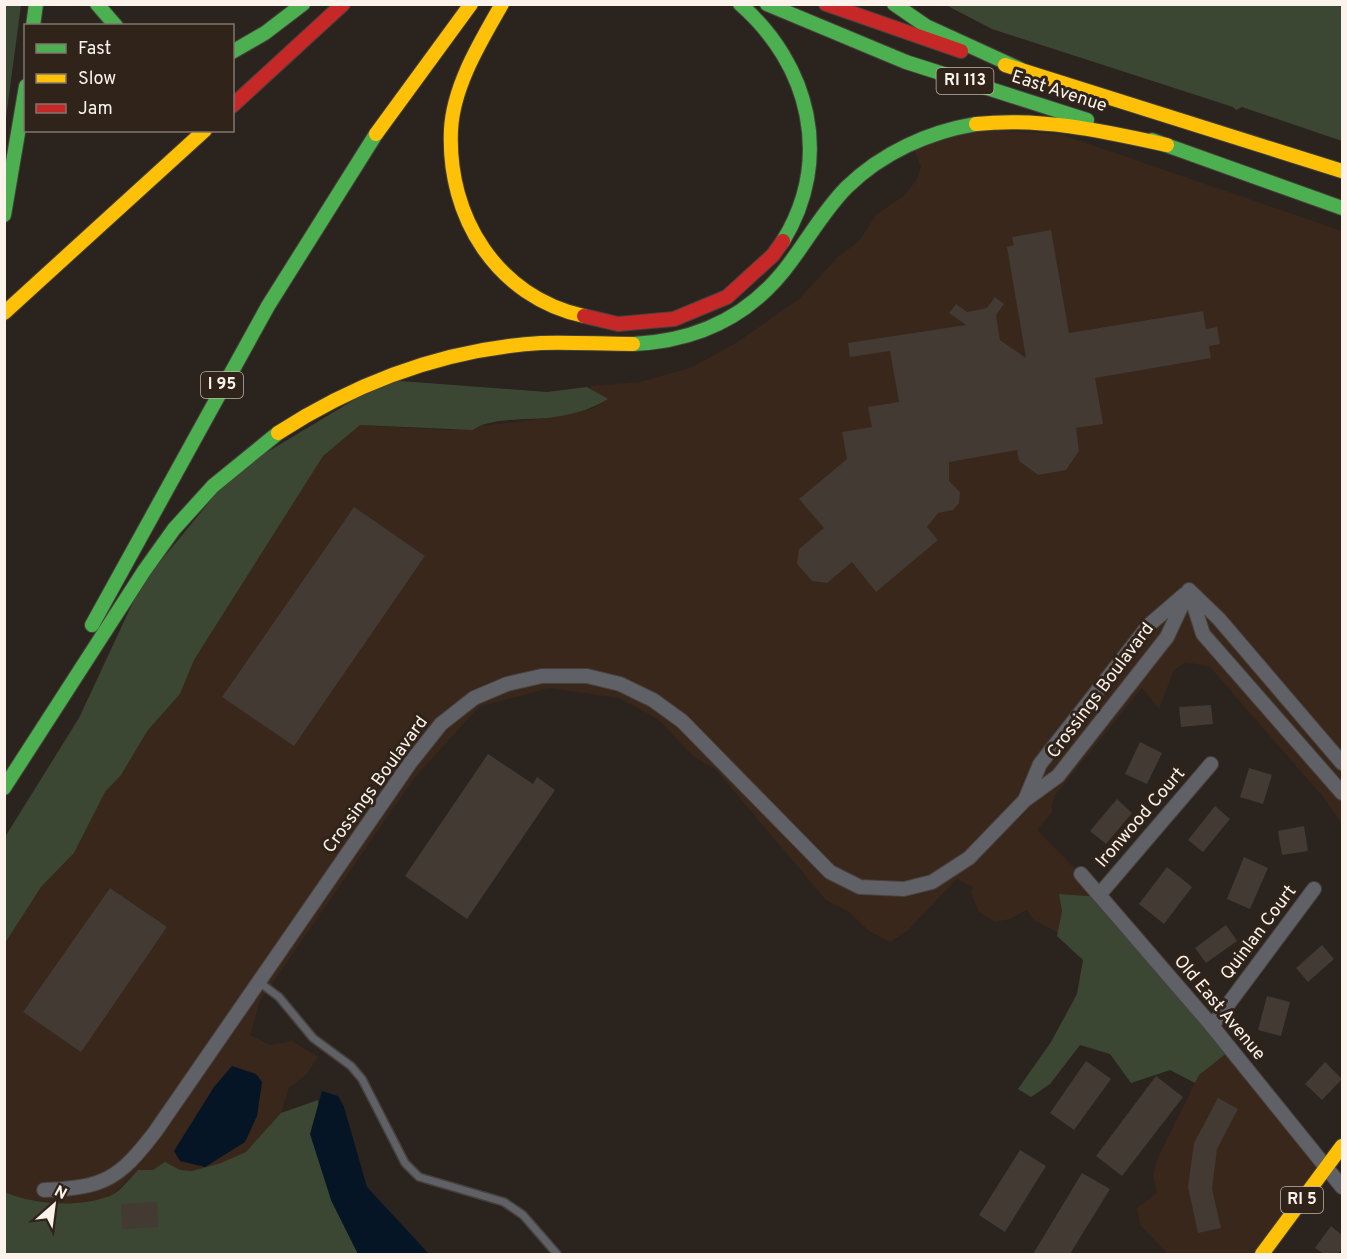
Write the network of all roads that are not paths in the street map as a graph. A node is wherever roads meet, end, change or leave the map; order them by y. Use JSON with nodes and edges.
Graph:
{"nodes":[{"id":1,"x":36,"y":4,"type":"edge"},
{"id":2,"x":97,"y":4,"type":"edge"},
{"id":3,"x":303,"y":4,"type":"edge"},
{"id":4,"x":343,"y":4,"type":"edge"},
{"id":5,"x":471,"y":4,"type":"edge"},
{"id":6,"x":502,"y":4,"type":"edge"},
{"id":7,"x":740,"y":4,"type":"edge"},
{"id":8,"x":766,"y":4,"type":"edge"},
{"id":9,"x":826,"y":4,"type":"edge"},
{"id":10,"x":894,"y":4,"type":"edge"},
{"id":11,"x":33,"y":24,"type":"edge"},
{"id":12,"x":114,"y":24,"type":"edge"},
{"id":13,"x":234,"y":50,"type":"edge"},
{"id":14,"x":1020,"y":69,"type":"junction"},
{"id":15,"x":24,"y":98,"type":"edge"},
{"id":16,"x":234,"y":104,"type":"edge"},
{"id":17,"x":203,"y":132,"type":"edge"},
{"id":18,"x":1167,"y":145,"type":"junction"},
{"id":19,"x":1342,"y":171,"type":"edge"},
{"id":20,"x":1342,"y":208,"type":"edge"},
{"id":21,"x":4,"y":215,"type":"edge"},
{"id":22,"x":4,"y":313,"type":"edge"},
{"id":23,"x":1189,"y":591,"type":"junction"},
{"id":24,"x":1342,"y":763,"type":"edge"},
{"id":25,"x":1211,"y":764,"type":"dead end"},
{"id":26,"x":4,"y":786,"type":"edge"},
{"id":27,"x":1342,"y":793,"type":"edge"},
{"id":28,"x":1025,"y":800,"type":"junction"},
{"id":29,"x":1081,"y":874,"type":"dead end"},
{"id":30,"x":1314,"y":890,"type":"dead end"},
{"id":31,"x":1099,"y":895,"type":"junction"},
{"id":32,"x":259,"y":982,"type":"junction"},
{"id":33,"x":1212,"y":1026,"type":"junction"},
{"id":34,"x":1342,"y":1146,"type":"edge"},
{"id":35,"x":1328,"y":1166,"type":"junction"},
{"id":36,"x":1342,"y":1187,"type":"edge"},
{"id":37,"x":44,"y":1190,"type":"dead end"},
{"id":38,"x":557,"y":1254,"type":"edge"},
{"id":39,"x":1262,"y":1254,"type":"edge"}],
"edges":[{"from":1,"to":11,"type":"main road"},
{"from":2,"to":12,"type":"main road"},
{"from":3,"to":13,"type":"main road"},
{"from":4,"to":16,"type":"main road"},
{"from":5,"to":26,"type":"main road","number":"I 95"},
{"from":6,"to":7,"type":"main road"},
{"from":8,"to":18,"type":"main road","name":"East Avenue","number":"RI 113"},
{"from":9,"to":14,"type":"main road","name":"East Avenue","number":"RI 113"},
{"from":10,"to":14,"type":"main road"},
{"from":14,"to":19,"type":"main road","name":"East Avenue","number":"RI 113"},
{"from":15,"to":21,"type":"main road"},
{"from":17,"to":22,"type":"main road"},
{"from":18,"to":20,"type":"main road","name":"East Avenue","number":"RI 113"},
{"from":18,"to":26,"type":"main road"},
{"from":23,"to":24,"type":"street"},
{"from":23,"to":27,"type":"street"},
{"from":23,"to":28,"type":"street","name":"Crossings Boulavard"},
{"from":23,"to":28,"type":"street","name":"Crossings Boulavard"},
{"from":25,"to":31,"type":"street","name":"Ironwood Court"},
{"from":28,"to":32,"type":"street","name":"Crossings Boulavard"},
{"from":29,"to":31,"type":"street","name":"Old East Avenue"},
{"from":30,"to":33,"type":"street","name":"Quinlan Court"},
{"from":31,"to":33,"type":"street","name":"Old East Avenue"},
{"from":32,"to":37,"type":"street","name":"Crossings Boulavard"},
{"from":32,"to":38,"type":"lane"},
{"from":33,"to":35,"type":"street","name":"Old East Avenue"},
{"from":34,"to":35,"type":"main road","number":"RI 5"},
{"from":35,"to":36,"type":"street","name":"Old East Avenue"},
{"from":35,"to":39,"type":"main road","number":"RI 5"}]}
